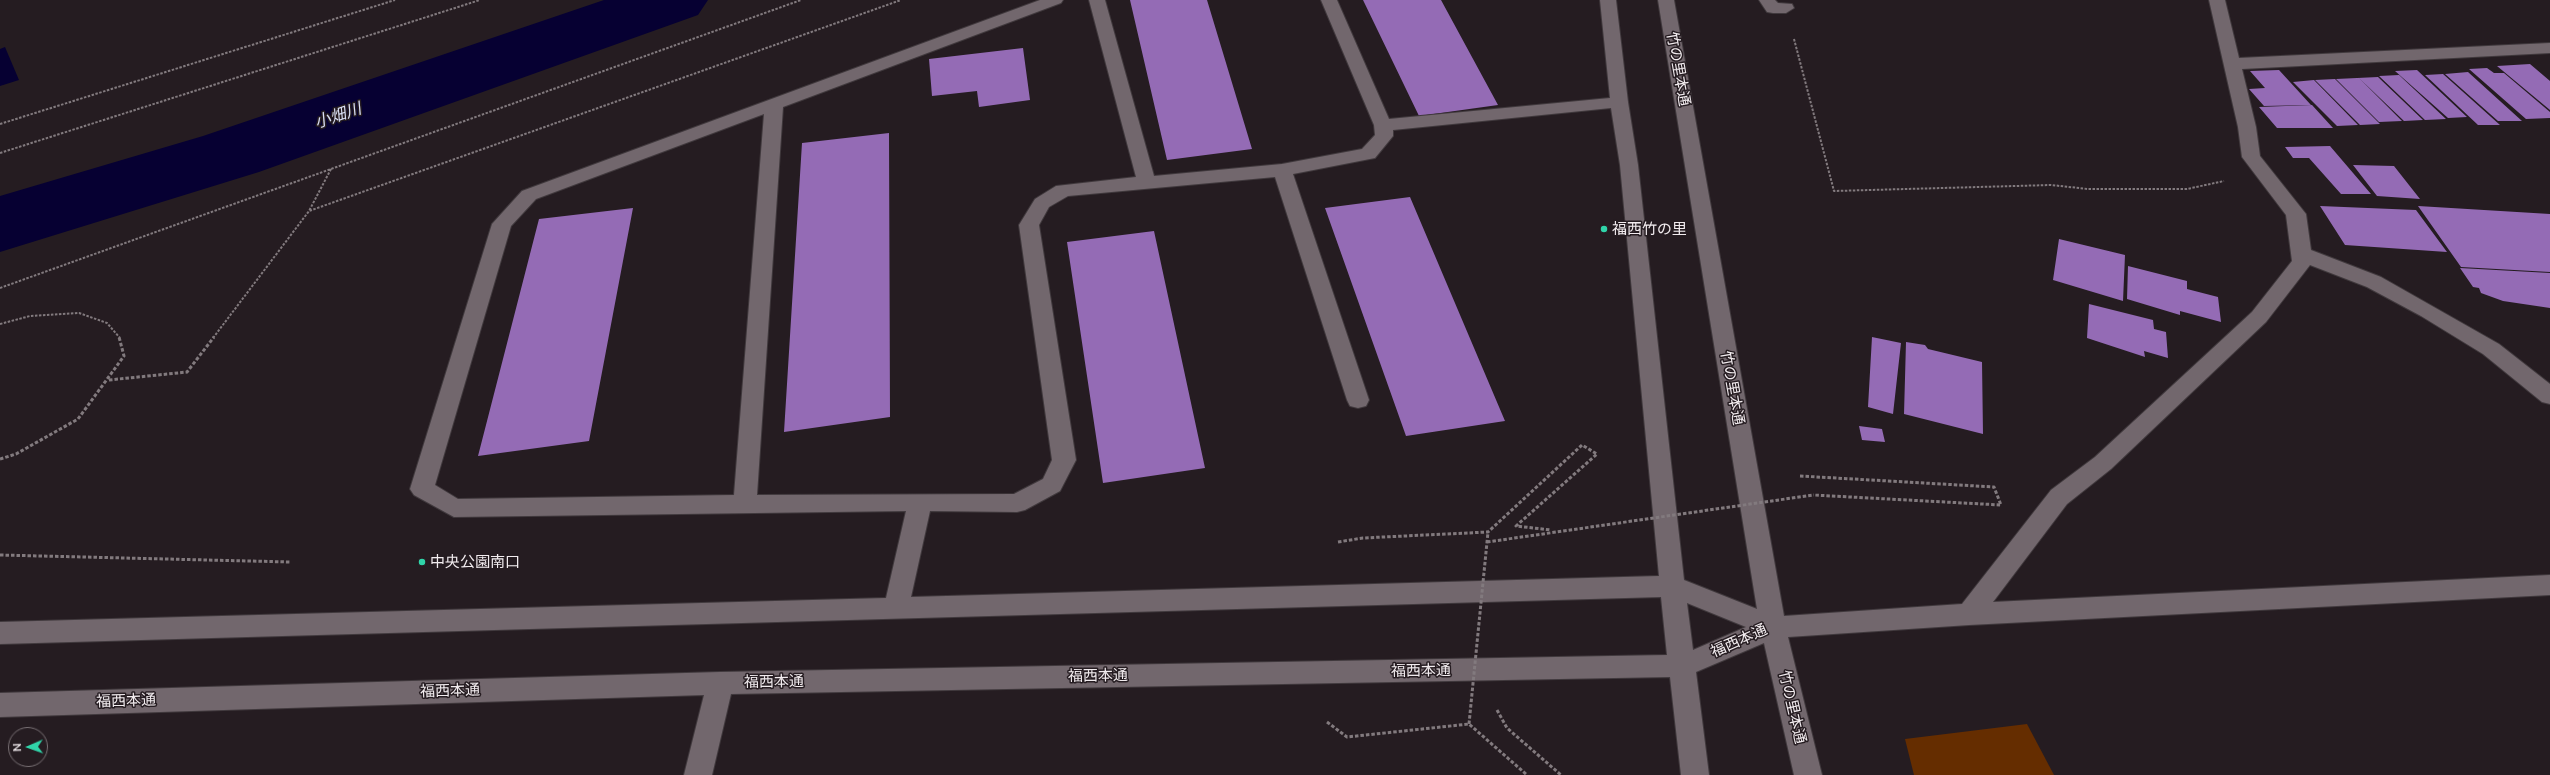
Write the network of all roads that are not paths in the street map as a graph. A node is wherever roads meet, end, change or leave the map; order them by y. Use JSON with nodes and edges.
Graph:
{"nodes":[{"id":1,"x":1055,"y":0,"type":"edge"},
{"id":2,"x":1097,"y":0,"type":"edge"},
{"id":3,"x":1328,"y":0,"type":"edge"},
{"id":4,"x":1608,"y":0,"type":"edge"},
{"id":5,"x":1666,"y":0,"type":"edge"},
{"id":6,"x":1767,"y":0,"type":"edge"},
{"id":7,"x":2217,"y":0,"type":"edge"},
{"id":8,"x":1786,"y":8,"type":"road end"},
{"id":9,"x":2550,"y":48,"type":"edge"},
{"id":10,"x":2233,"y":64,"type":"junction"},
{"id":11,"x":1619,"y":102,"type":"junction"},
{"id":12,"x":774,"y":104,"type":"junction"},
{"id":13,"x":1383,"y":125,"type":"junction"},
{"id":14,"x":1282,"y":170,"type":"junction"},
{"id":15,"x":1147,"y":183,"type":"junction"},
{"id":16,"x":2301,"y":254,"type":"junction"},
{"id":17,"x":2550,"y":396,"type":"edge"},
{"id":18,"x":1358,"y":400,"type":"dead end"},
{"id":19,"x":920,"y":502,"type":"junction"},
{"id":20,"x":745,"y":504,"type":"junction"},
{"id":21,"x":2550,"y":585,"type":"edge"},
{"id":22,"x":1672,"y":586,"type":"junction"},
{"id":23,"x":896,"y":607,"type":"junction"},
{"id":24,"x":1970,"y":614,"type":"junction"},
{"id":25,"x":1773,"y":627,"type":"junction"},
{"id":26,"x":0,"y":633,"type":"edge"},
{"id":27,"x":1683,"y":666,"type":"junction"},
{"id":28,"x":720,"y":683,"type":"junction"},
{"id":29,"x":0,"y":705,"type":"edge"},
{"id":30,"x":698,"y":775,"type":"edge"},
{"id":31,"x":1695,"y":775,"type":"edge"},
{"id":32,"x":1808,"y":775,"type":"edge"}],
"edges":[{"from":1,"to":12,"type":"street"},
{"from":2,"to":15,"type":"street"},
{"from":3,"to":13,"type":"street"},
{"from":4,"to":11,"type":"street"},
{"from":5,"to":25,"type":"street","name":"竹の里本通"},
{"from":6,"to":8,"type":"street"},
{"from":7,"to":10,"type":"street"},
{"from":9,"to":10,"type":"street"},
{"from":10,"to":16,"type":"street"},
{"from":11,"to":13,"type":"street"},
{"from":11,"to":22,"type":"street"},
{"from":12,"to":20,"type":"street"},
{"from":12,"to":20,"type":"street"},
{"from":13,"to":14,"type":"street"},
{"from":14,"to":15,"type":"street"},
{"from":14,"to":18,"type":"street"},
{"from":15,"to":19,"type":"street"},
{"from":16,"to":17,"type":"street"},
{"from":16,"to":24,"type":"street"},
{"from":19,"to":20,"type":"street"},
{"from":19,"to":23,"type":"street"},
{"from":21,"to":24,"type":"street"},
{"from":22,"to":23,"type":"street","name":"福西本通"},
{"from":22,"to":25,"type":"street","name":"福西本通"},
{"from":22,"to":27,"type":"street"},
{"from":23,"to":26,"type":"street","name":"福西本通"},
{"from":24,"to":25,"type":"street"},
{"from":25,"to":27,"type":"street","name":"福西本通"},
{"from":25,"to":32,"type":"street","name":"竹の里本通"},
{"from":27,"to":28,"type":"street","name":"福西本通"},
{"from":27,"to":31,"type":"street"},
{"from":28,"to":29,"type":"street","name":"福西本通"},
{"from":28,"to":30,"type":"street"}]}
